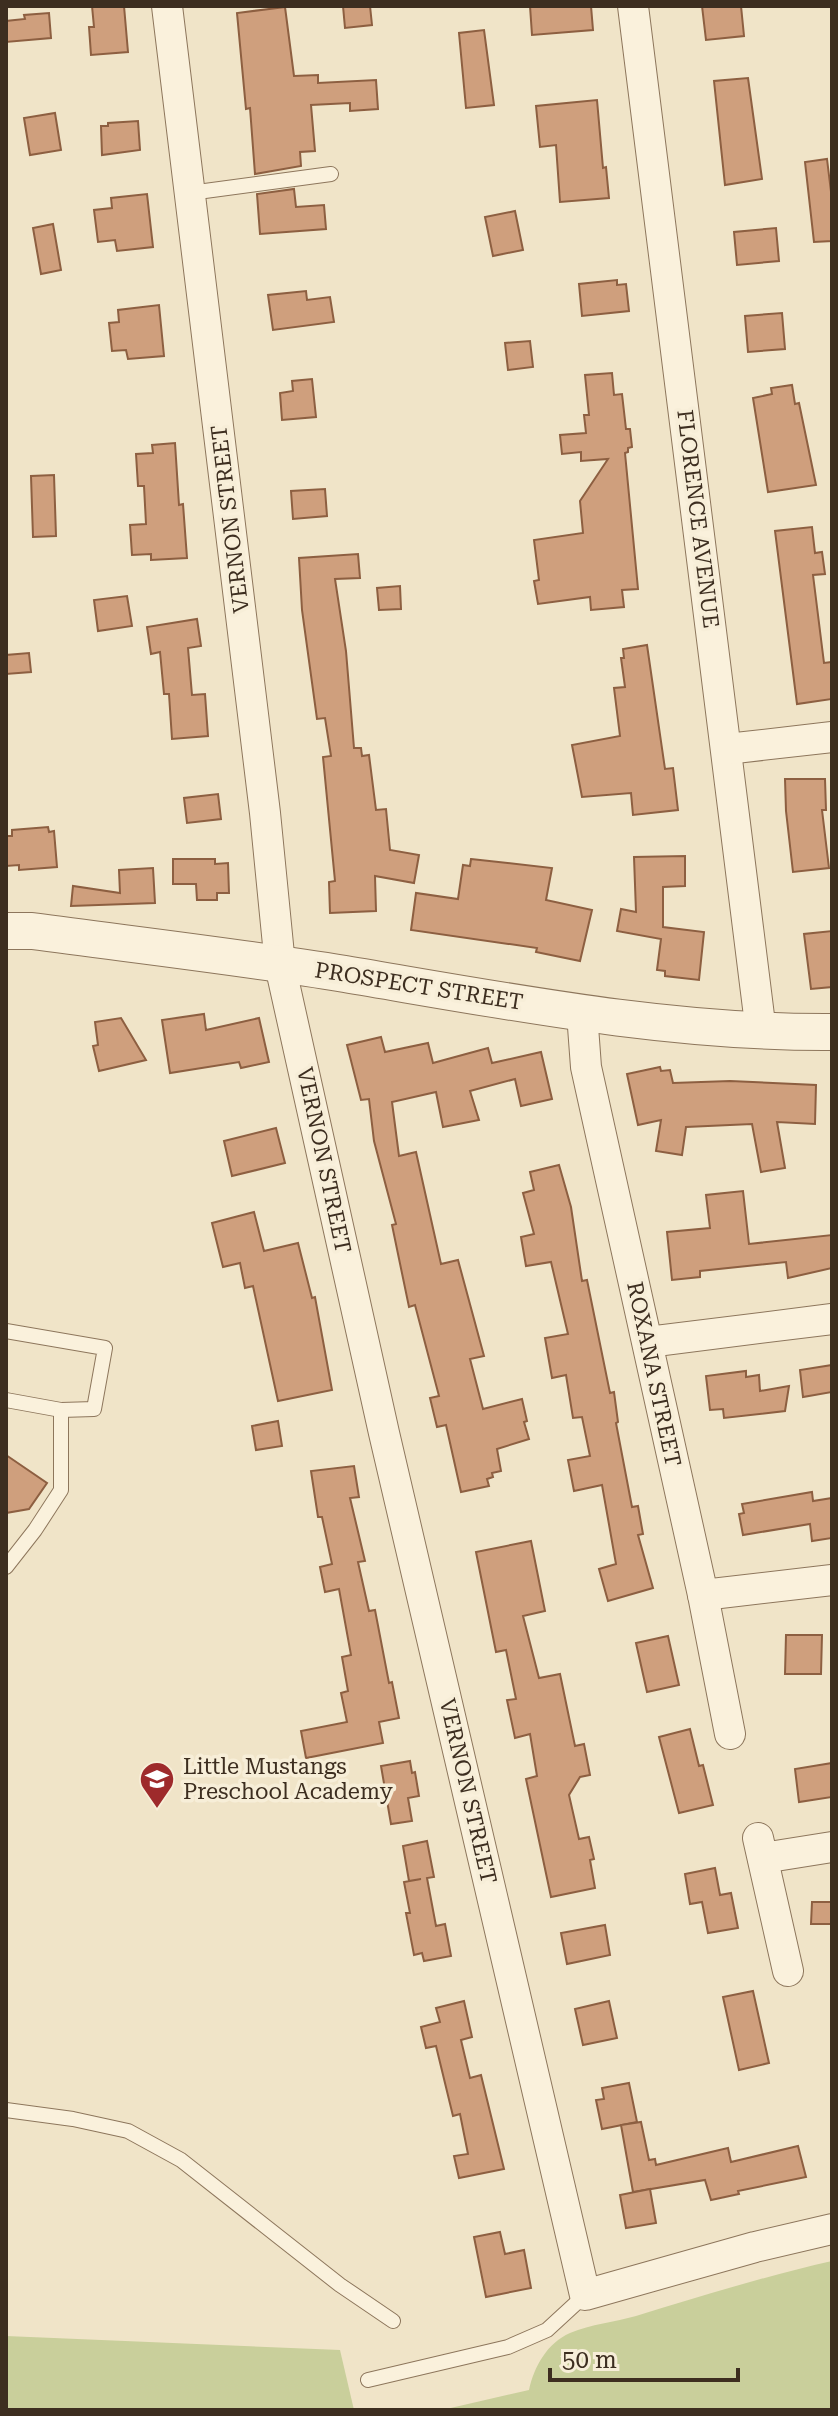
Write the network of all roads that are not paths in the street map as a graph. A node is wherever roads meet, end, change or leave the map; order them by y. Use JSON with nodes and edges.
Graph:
{"nodes":[{"id":1,"x":167,"y":6,"type":"edge"},
{"id":2,"x":633,"y":6,"type":"edge"},
{"id":3,"x":331,"y":174,"type":"dead end"},
{"id":4,"x":190,"y":193,"type":"junction"},
{"id":5,"x":832,"y":737,"type":"edge"},
{"id":6,"x":727,"y":749,"type":"junction"},
{"id":7,"x":6,"y":931,"type":"edge"},
{"id":8,"x":280,"y":965,"type":"junction"},
{"id":9,"x":582,"y":1013,"type":"junction"},
{"id":10,"x":761,"y":1032,"type":"junction"},
{"id":11,"x":832,"y":1032,"type":"edge"},
{"id":12,"x":832,"y":1319,"type":"edge"},
{"id":13,"x":6,"y":1331,"type":"edge"},
{"id":14,"x":648,"y":1342,"type":"junction"},
{"id":15,"x":6,"y":1400,"type":"edge"},
{"id":16,"x":61,"y":1410,"type":"junction"},
{"id":17,"x":6,"y":1567,"type":"edge"},
{"id":18,"x":832,"y":1580,"type":"edge"},
{"id":19,"x":703,"y":1595,"type":"junction"},
{"id":20,"x":730,"y":1734,"type":"dead end"},
{"id":21,"x":832,"y":1847,"type":"edge"},
{"id":22,"x":788,"y":1971,"type":"dead end"},
{"id":23,"x":6,"y":2110,"type":"edge"},
{"id":24,"x":832,"y":2229,"type":"edge"},
{"id":25,"x":585,"y":2295,"type":"junction"},
{"id":26,"x":393,"y":2321,"type":"dead end"},
{"id":27,"x":368,"y":2380,"type":"dead end"}],
"edges":[{"from":1,"to":4,"type":"street","name":"VERNON STREET"},
{"from":2,"to":6,"type":"street","name":"FLORENCE AVENUE"},
{"from":3,"to":4,"type":"lane"},
{"from":4,"to":8,"type":"street","name":"VERNON STREET"},
{"from":5,"to":6,"type":"street"},
{"from":6,"to":10,"type":"street","name":"FLORENCE AVENUE"},
{"from":7,"to":8,"type":"street","name":"PROSPECT STREET"},
{"from":8,"to":9,"type":"street","name":"PROSPECT STREET"},
{"from":8,"to":25,"type":"street","name":"VERNON STREET"},
{"from":9,"to":10,"type":"street","name":"PROSPECT STREET"},
{"from":9,"to":14,"type":"street","name":"ROXANA STREET"},
{"from":10,"to":11,"type":"street","name":"PROSPECT STREET"},
{"from":12,"to":14,"type":"street"},
{"from":13,"to":16,"type":"lane"},
{"from":14,"to":19,"type":"street","name":"ROXANA STREET"},
{"from":15,"to":16,"type":"lane"},
{"from":16,"to":17,"type":"lane"},
{"from":18,"to":19,"type":"street"},
{"from":19,"to":20,"type":"street","name":"ROXANA STREET"},
{"from":21,"to":22,"type":"street"},
{"from":23,"to":26,"type":"lane"},
{"from":24,"to":25,"type":"street"},
{"from":25,"to":27,"type":"lane"}]}
